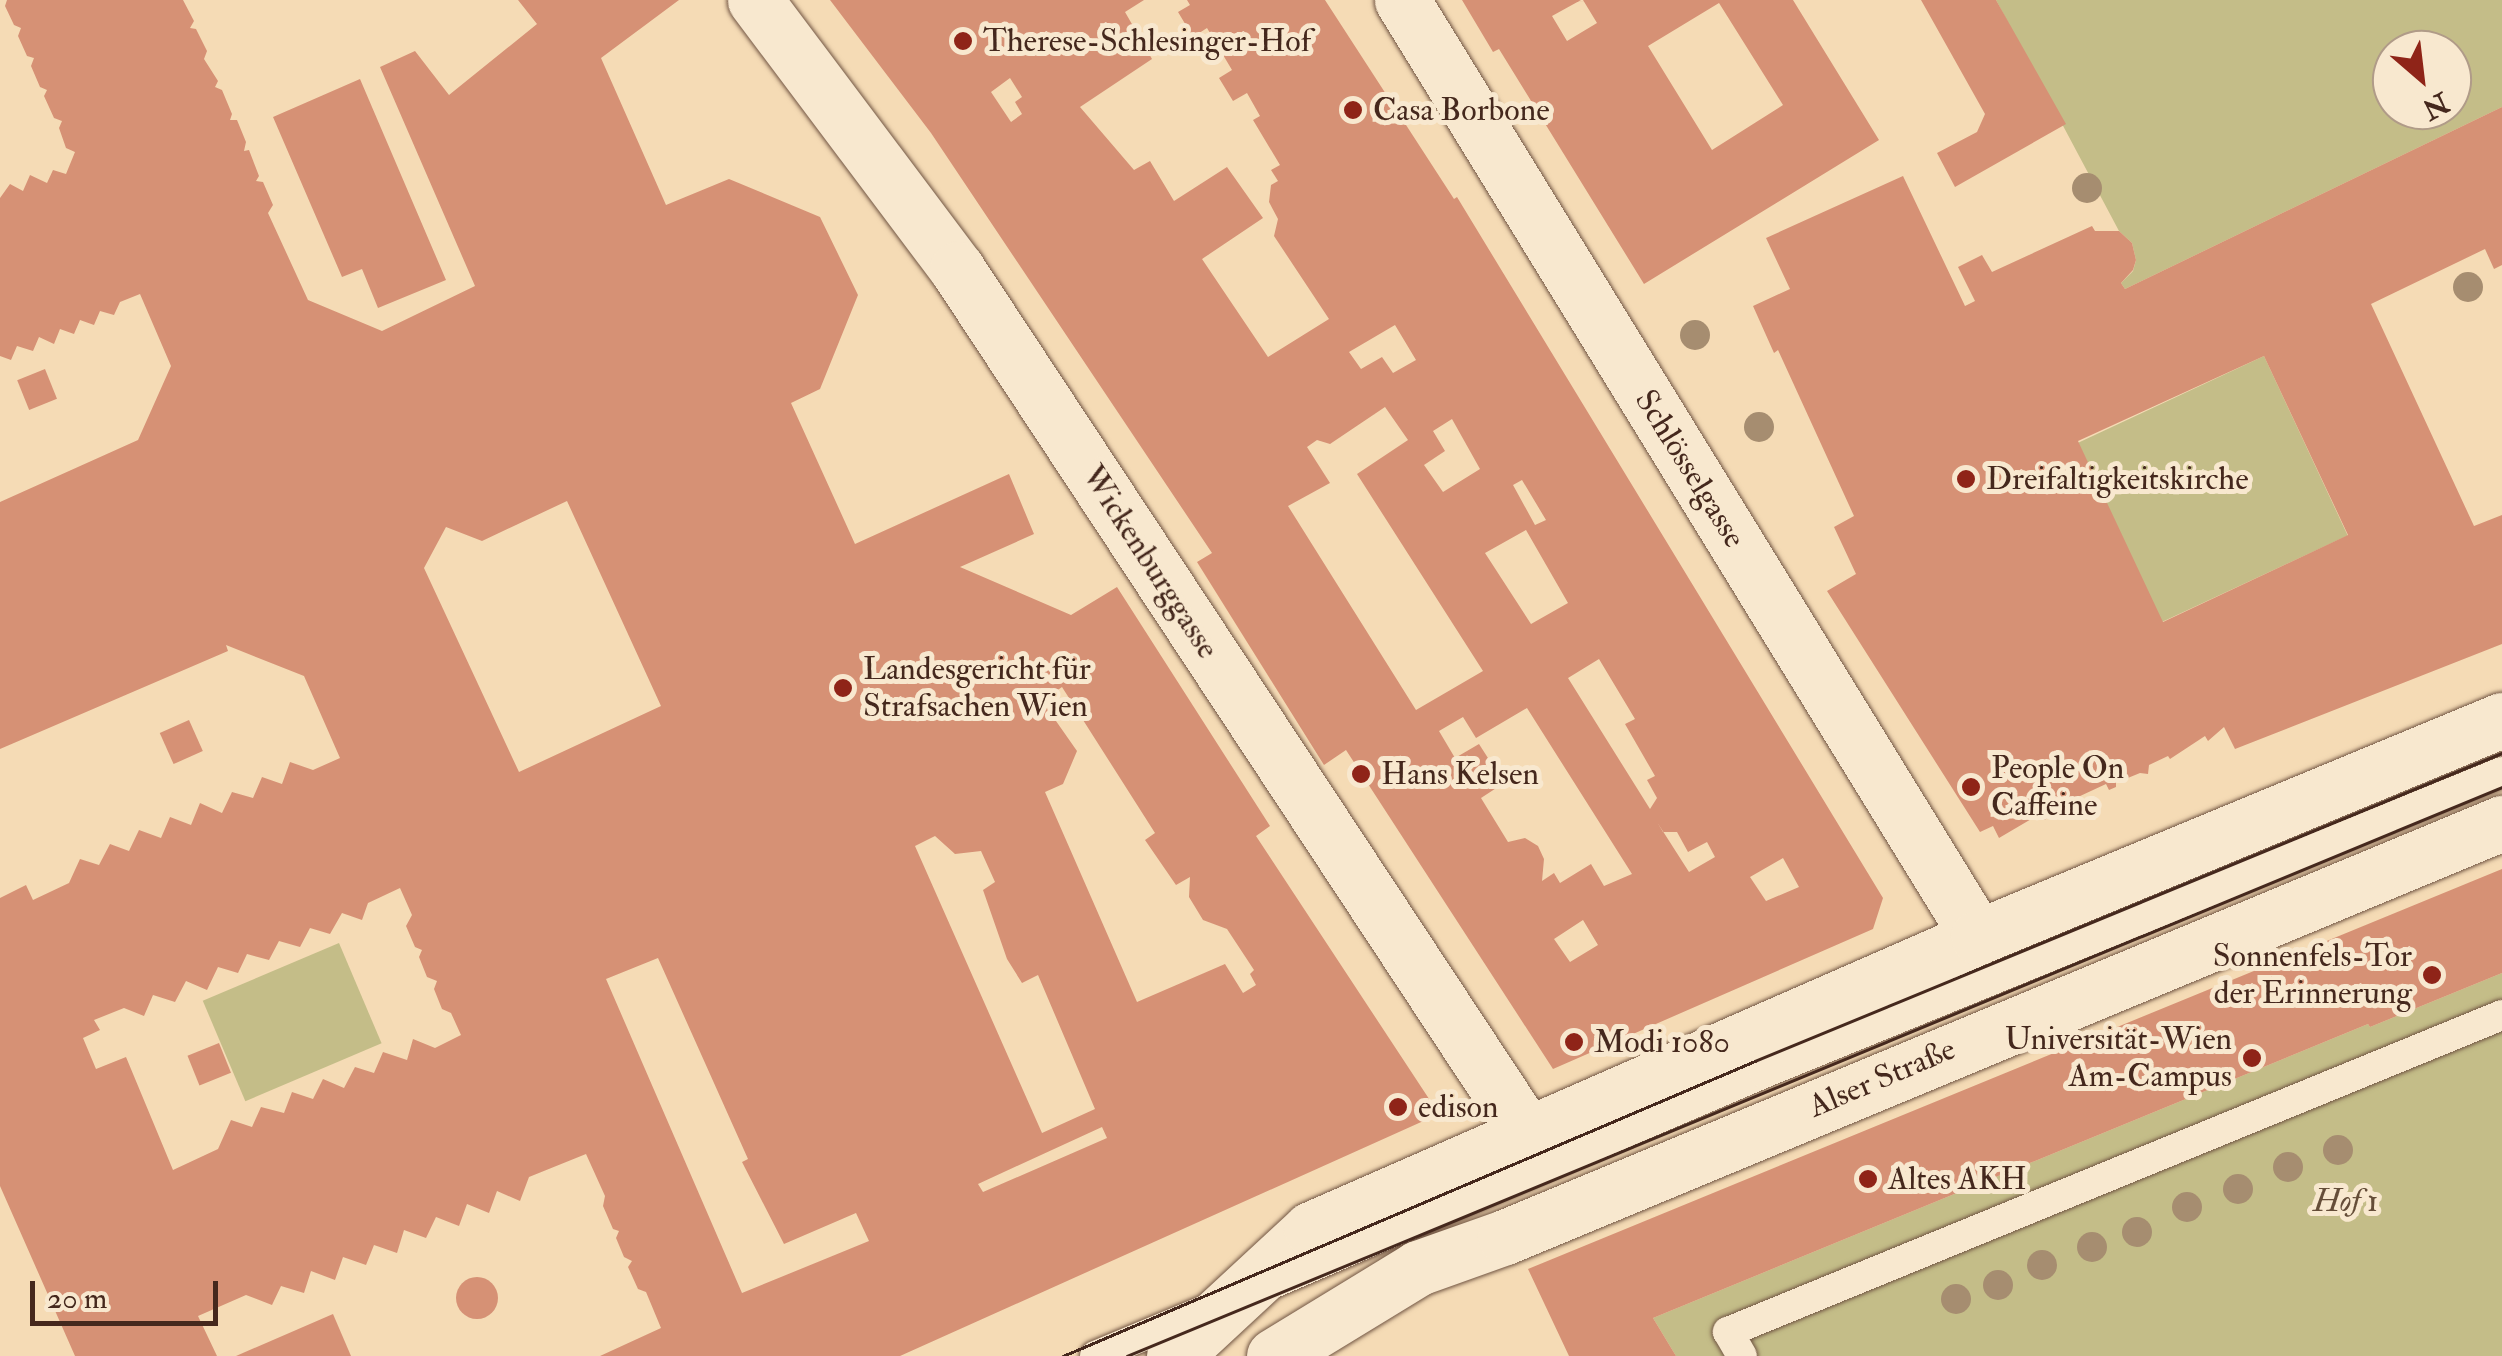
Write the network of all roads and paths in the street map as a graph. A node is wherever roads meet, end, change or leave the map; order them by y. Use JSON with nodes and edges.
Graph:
{"nodes":[{"id":1,"x":755,"y":0,"type":"edge"},
{"id":2,"x":1402,"y":0,"type":"edge"},
{"id":3,"x":2502,"y":720,"type":"edge"},
{"id":4,"x":2502,"y":772,"type":"edge"},
{"id":5,"x":2502,"y":823,"type":"edge"},
{"id":6,"x":1978,"y":938,"type":"junction"},
{"id":7,"x":2502,"y":1014,"type":"edge"},
{"id":8,"x":1528,"y":1135,"type":"junction"},
{"id":9,"x":1240,"y":1298,"type":"junction"},
{"id":10,"x":1095,"y":1356,"type":"edge"},
{"id":11,"x":1174,"y":1356,"type":"edge"},
{"id":12,"x":1274,"y":1356,"type":"edge"},
{"id":13,"x":1742,"y":1356,"type":"edge"}],
"edges":[{"from":1,"to":8,"type":"street","name":"Wickenburggasse"},
{"from":2,"to":6,"type":"street","name":"Schlösselgasse"},
{"from":3,"to":6,"type":"street"},
{"from":4,"to":9,"type":"lane"},
{"from":5,"to":12,"type":"street","name":"Alser Straße"},
{"from":6,"to":8,"type":"street"},
{"from":7,"to":13,"type":"lane"},
{"from":8,"to":9,"type":"street"},
{"from":9,"to":10,"type":"lane"},
{"from":9,"to":11,"type":"street"}]}
